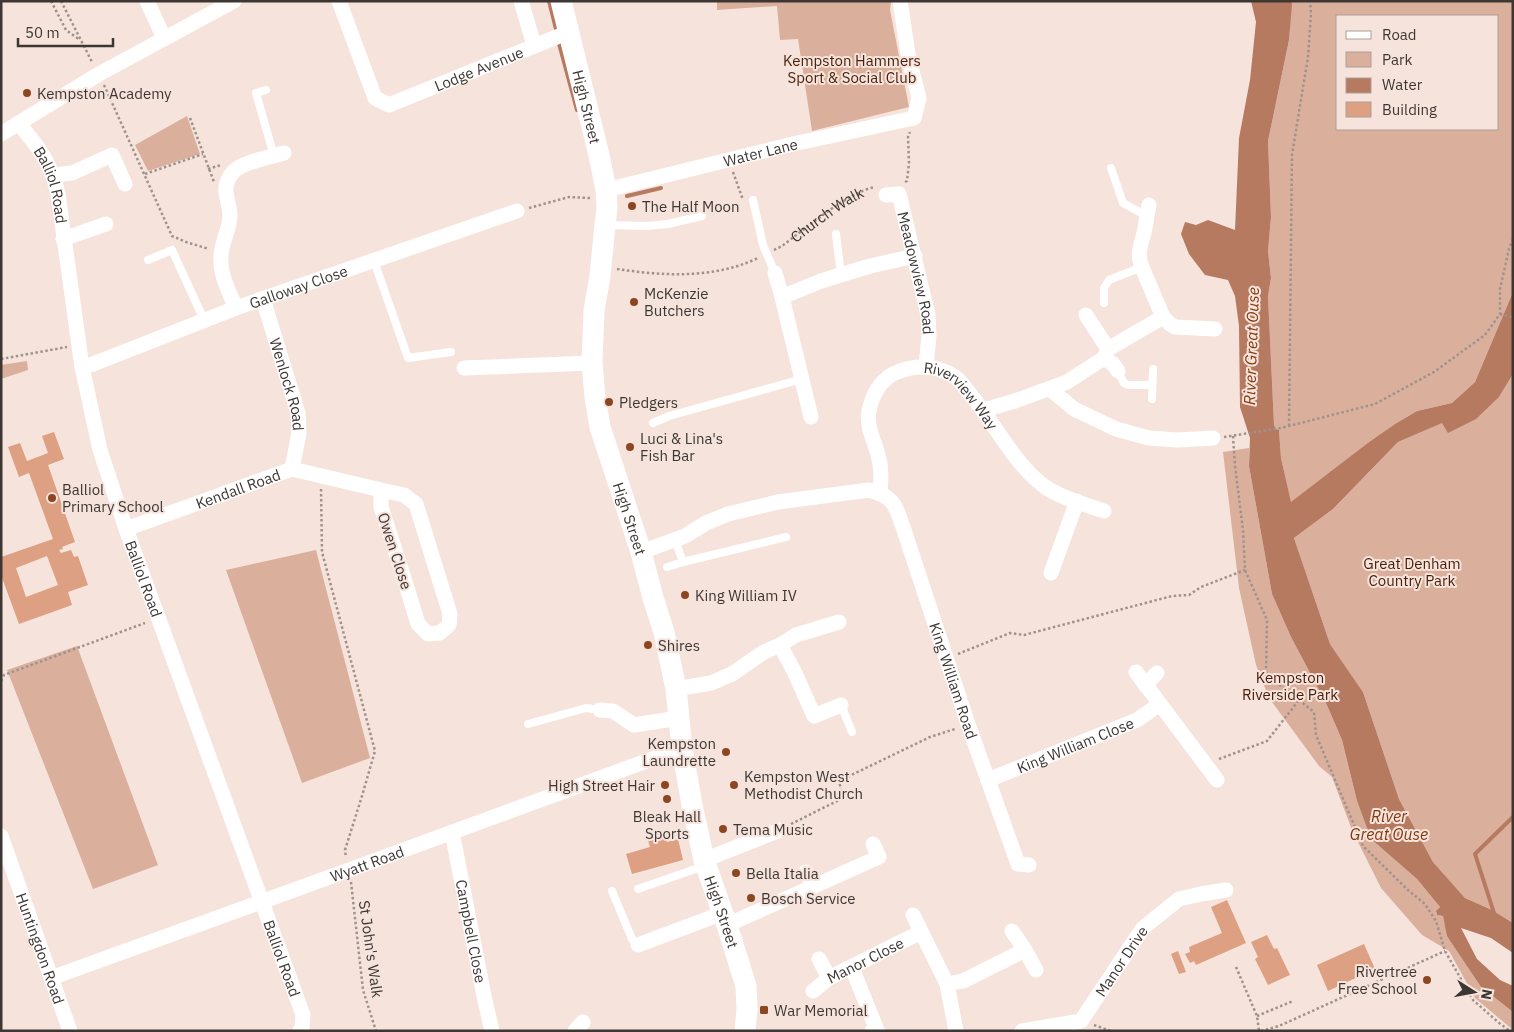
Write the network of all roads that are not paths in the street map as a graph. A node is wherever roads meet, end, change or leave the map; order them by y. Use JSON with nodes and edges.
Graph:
{"nodes":[{"id":1,"x":147,"y":1,"type":"edge"},
{"id":2,"x":234,"y":1,"type":"edge"},
{"id":3,"x":338,"y":1,"type":"edge"},
{"id":4,"x":521,"y":1,"type":"edge"},
{"id":5,"x":561,"y":1,"type":"edge"},
{"id":6,"x":900,"y":1,"type":"edge"},
{"id":7,"x":561,"y":35,"type":"junction"},
{"id":8,"x":164,"y":38,"type":"junction"},
{"id":9,"x":534,"y":45,"type":"junction"},
{"id":10,"x":266,"y":90,"type":"dead end"},
{"id":11,"x":18,"y":123,"type":"junction"},
{"id":12,"x":1,"y":134,"type":"edge"},
{"id":13,"x":279,"y":154,"type":"joint"},
{"id":14,"x":1111,"y":168,"type":"dead end"},
{"id":15,"x":53,"y":175,"type":"junction"},
{"id":16,"x":124,"y":184,"type":"dead end"},
{"id":17,"x":884,"y":190,"type":"road end"},
{"id":18,"x":753,"y":200,"type":"dead end"},
{"id":19,"x":606,"y":207,"type":"junction"},
{"id":20,"x":1148,"y":210,"type":"joint"},
{"id":21,"x":517,"y":211,"type":"road end"},
{"id":22,"x":702,"y":216,"type":"dead end"},
{"id":23,"x":106,"y":224,"type":"dead end"},
{"id":24,"x":836,"y":234,"type":"dead end"},
{"id":25,"x":63,"y":239,"type":"junction"},
{"id":26,"x":915,"y":256,"type":"junction"},
{"id":27,"x":148,"y":260,"type":"dead end"},
{"id":28,"x":374,"y":261,"type":"junction"},
{"id":29,"x":1142,"y":267,"type":"junction"},
{"id":30,"x":775,"y":273,"type":"joint"},
{"id":31,"x":841,"y":275,"type":"junction"},
{"id":32,"x":782,"y":297,"type":"junction"},
{"id":33,"x":263,"y":299,"type":"junction"},
{"id":34,"x":1104,"y":302,"type":"dead end"},
{"id":35,"x":236,"y":308,"type":"junction"},
{"id":36,"x":1086,"y":315,"type":"dead end"},
{"id":37,"x":1163,"y":317,"type":"junction"},
{"id":38,"x":204,"y":320,"type":"junction"},
{"id":39,"x":1215,"y":329,"type":"dead end"},
{"id":40,"x":451,"y":352,"type":"dead end"},
{"id":41,"x":1106,"y":353,"type":"junction"},
{"id":42,"x":592,"y":363,"type":"junction"},
{"id":43,"x":926,"y":367,"type":"junction"},
{"id":44,"x":82,"y":368,"type":"junction"},
{"id":45,"x":464,"y":368,"type":"dead end"},
{"id":46,"x":1153,"y":368,"type":"dead end"},
{"id":47,"x":1118,"y":371,"type":"joint"},
{"id":48,"x":802,"y":379,"type":"junction"},
{"id":49,"x":1152,"y":385,"type":"junction"},
{"id":50,"x":1050,"y":389,"type":"junction"},
{"id":51,"x":1152,"y":399,"type":"dead end"},
{"id":52,"x":984,"y":410,"type":"junction"},
{"id":53,"x":811,"y":417,"type":"dead end"},
{"id":54,"x":653,"y":423,"type":"dead end"},
{"id":55,"x":1213,"y":438,"type":"dead end"},
{"id":56,"x":292,"y":469,"type":"junction"},
{"id":57,"x":381,"y":490,"type":"junction"},
{"id":58,"x":880,"y":492,"type":"junction"},
{"id":59,"x":1077,"y":501,"type":"junction"},
{"id":60,"x":1104,"y":511,"type":"dead end"},
{"id":61,"x":126,"y":529,"type":"junction"},
{"id":62,"x":786,"y":537,"type":"dead end"},
{"id":63,"x":675,"y":540,"type":"junction"},
{"id":64,"x":641,"y":552,"type":"junction"},
{"id":65,"x":684,"y":562,"type":"junction"},
{"id":66,"x":667,"y":567,"type":"dead end"},
{"id":67,"x":1051,"y":573,"type":"dead end"},
{"id":68,"x":839,"y":622,"type":"dead end"},
{"id":69,"x":780,"y":645,"type":"junction"},
{"id":70,"x":1136,"y":672,"type":"dead end"},
{"id":71,"x":1157,"y":673,"type":"dead end"},
{"id":72,"x":1146,"y":685,"type":"junction"},
{"id":73,"x":676,"y":689,"type":"junction"},
{"id":74,"x":1160,"y":704,"type":"junction"},
{"id":75,"x":841,"y":705,"type":"joint"},
{"id":76,"x":609,"y":707,"type":"joint"},
{"id":77,"x":679,"y":718,"type":"junction"},
{"id":78,"x":528,"y":724,"type":"dead end"},
{"id":79,"x":852,"y":732,"type":"dead end"},
{"id":80,"x":682,"y":748,"type":"junction"},
{"id":81,"x":988,"y":780,"type":"junction"},
{"id":82,"x":1217,"y":780,"type":"dead end"},
{"id":83,"x":780,"y":830,"type":"road end"},
{"id":84,"x":452,"y":832,"type":"junction"},
{"id":85,"x":1,"y":836,"type":"edge"},
{"id":86,"x":873,"y":844,"type":"dead end"},
{"id":87,"x":705,"y":863,"type":"junction"},
{"id":88,"x":1029,"y":865,"type":"dead end"},
{"id":89,"x":638,"y":889,"type":"dead end"},
{"id":90,"x":1226,"y":890,"type":"dead end"},
{"id":91,"x":612,"y":891,"type":"dead end"},
{"id":92,"x":262,"y":901,"type":"junction"},
{"id":93,"x":913,"y":915,"type":"dead end"},
{"id":94,"x":725,"y":919,"type":"junction"},
{"id":95,"x":1012,"y":931,"type":"dead end"},
{"id":96,"x":921,"y":932,"type":"junction"},
{"id":97,"x":638,"y":945,"type":"joint"},
{"id":98,"x":1025,"y":950,"type":"junction"},
{"id":99,"x":819,"y":959,"type":"dead end"},
{"id":100,"x":852,"y":968,"type":"junction"},
{"id":101,"x":1036,"y":970,"type":"dead end"},
{"id":102,"x":51,"y":978,"type":"junction"},
{"id":103,"x":829,"y":978,"type":"junction"},
{"id":104,"x":947,"y":984,"type":"junction"},
{"id":105,"x":813,"y":990,"type":"dead end"},
{"id":106,"x":302,"y":1029,"type":"edge"},
{"id":107,"x":70,"y":1031,"type":"edge"},
{"id":108,"x":492,"y":1031,"type":"edge"},
{"id":109,"x":745,"y":1031,"type":"edge"},
{"id":110,"x":872,"y":1031,"type":"edge"},
{"id":111,"x":956,"y":1031,"type":"edge"},
{"id":112,"x":1022,"y":1031,"type":"edge"}],
"edges":[{"from":1,"to":8,"type":"street"},
{"from":2,"to":8,"type":"street"},
{"from":3,"to":9,"type":"street","name":"Lodge Avenue"},
{"from":4,"to":9,"type":"street"},
{"from":5,"to":7,"type":"main road","name":"High Street"},
{"from":6,"to":19,"type":"street","name":"Water Lane"},
{"from":7,"to":9,"type":"street","name":"Lodge Avenue"},
{"from":7,"to":19,"type":"main road","name":"High Street"},
{"from":8,"to":11,"type":"street"},
{"from":10,"to":13,"type":"lane"},
{"from":11,"to":12,"type":"street"},
{"from":11,"to":15,"type":"street","name":"Balliol Road"},
{"from":13,"to":35,"type":"street"},
{"from":14,"to":20,"type":"lane"},
{"from":15,"to":16,"type":"street"},
{"from":15,"to":25,"type":"street","name":"Balliol Road"},
{"from":17,"to":26,"type":"street","name":"Meadowview Road"},
{"from":18,"to":30,"type":"lane"},
{"from":19,"to":22,"type":"lane"},
{"from":19,"to":42,"type":"main road","name":"High Street"},
{"from":20,"to":29,"type":"street"},
{"from":21,"to":28,"type":"street","name":"Galloway Close"},
{"from":23,"to":25,"type":"street"},
{"from":24,"to":31,"type":"lane"},
{"from":25,"to":44,"type":"street","name":"Balliol Road"},
{"from":26,"to":31,"type":"street"},
{"from":26,"to":43,"type":"street","name":"Meadowview Road"},
{"from":27,"to":38,"type":"lane"},
{"from":28,"to":33,"type":"street","name":"Galloway Close"},
{"from":28,"to":40,"type":"lane"},
{"from":29,"to":34,"type":"lane"},
{"from":29,"to":37,"type":"street"},
{"from":30,"to":32,"type":"street"},
{"from":31,"to":32,"type":"street"},
{"from":32,"to":48,"type":"street"},
{"from":33,"to":35,"type":"street","name":"Galloway Close"},
{"from":33,"to":56,"type":"street","name":"Wenlock Road"},
{"from":35,"to":38,"type":"street","name":"Galloway Close"},
{"from":36,"to":41,"type":"street"},
{"from":37,"to":39,"type":"street"},
{"from":37,"to":41,"type":"street"},
{"from":38,"to":44,"type":"street","name":"Galloway Close"},
{"from":41,"to":47,"type":"street"},
{"from":41,"to":50,"type":"street"},
{"from":42,"to":45,"type":"street"},
{"from":42,"to":64,"type":"main road","name":"High Street"},
{"from":43,"to":52,"type":"street","name":"Riverview Way"},
{"from":43,"to":58,"type":"street","name":"Riverview Way"},
{"from":44,"to":61,"type":"street","name":"Balliol Road"},
{"from":46,"to":49,"type":"lane"},
{"from":47,"to":49,"type":"lane"},
{"from":48,"to":53,"type":"street"},
{"from":48,"to":54,"type":"lane"},
{"from":49,"to":51,"type":"lane"},
{"from":50,"to":52,"type":"street"},
{"from":50,"to":55,"type":"street"},
{"from":52,"to":59,"type":"street","name":"Riverview Way"},
{"from":56,"to":57,"type":"street","name":"Kendall Road"},
{"from":56,"to":61,"type":"street","name":"Kendall Road"},
{"from":57,"to":57,"type":"street","name":"Owen Close"},
{"from":58,"to":63,"type":"street"},
{"from":58,"to":81,"type":"street","name":"King William Road"},
{"from":59,"to":60,"type":"street","name":"Riverview Way"},
{"from":59,"to":67,"type":"street"},
{"from":61,"to":92,"type":"street","name":"Balliol Road"},
{"from":62,"to":65,"type":"lane"},
{"from":63,"to":64,"type":"street"},
{"from":63,"to":65,"type":"lane"},
{"from":64,"to":73,"type":"main road","name":"High Street"},
{"from":65,"to":66,"type":"lane"},
{"from":68,"to":69,"type":"street"},
{"from":69,"to":73,"type":"street"},
{"from":69,"to":75,"type":"street"},
{"from":70,"to":72,"type":"street"},
{"from":71,"to":72,"type":"street"},
{"from":72,"to":74,"type":"street"},
{"from":73,"to":77,"type":"main road","name":"High Street"},
{"from":74,"to":81,"type":"street","name":"King William Close"},
{"from":74,"to":82,"type":"street"},
{"from":75,"to":79,"type":"lane"},
{"from":76,"to":77,"type":"street"},
{"from":76,"to":78,"type":"lane"},
{"from":77,"to":80,"type":"main road","name":"High Street"},
{"from":80,"to":84,"type":"street","name":"Wyatt Road"},
{"from":80,"to":87,"type":"main road","name":"High Street"},
{"from":81,"to":88,"type":"street","name":"King William Road"},
{"from":83,"to":87,"type":"street"},
{"from":84,"to":92,"type":"street","name":"Wyatt Road"},
{"from":84,"to":108,"type":"street","name":"Campbell Close"},
{"from":85,"to":102,"type":"street","name":"Huntingdon Road"},
{"from":86,"to":94,"type":"street"},
{"from":87,"to":89,"type":"lane"},
{"from":87,"to":94,"type":"main road","name":"High Street"},
{"from":90,"to":112,"type":"street","name":"Manor Drive"},
{"from":91,"to":97,"type":"lane"},
{"from":92,"to":102,"type":"street","name":"Wyatt Road"},
{"from":92,"to":106,"type":"street","name":"Balliol Road"},
{"from":93,"to":96,"type":"street","name":"Manor Close"},
{"from":94,"to":97,"type":"street"},
{"from":94,"to":109,"type":"main road","name":"High Street"},
{"from":95,"to":98,"type":"street"},
{"from":96,"to":100,"type":"street","name":"Manor Close"},
{"from":96,"to":104,"type":"street","name":"Manor Close"},
{"from":98,"to":101,"type":"street"},
{"from":98,"to":104,"type":"street"},
{"from":99,"to":103,"type":"street"},
{"from":100,"to":103,"type":"street","name":"Manor Close"},
{"from":100,"to":110,"type":"street"},
{"from":102,"to":107,"type":"street","name":"Huntingdon Road"},
{"from":103,"to":105,"type":"street","name":"Manor Close"},
{"from":104,"to":111,"type":"street","name":"Manor Close"}]}
